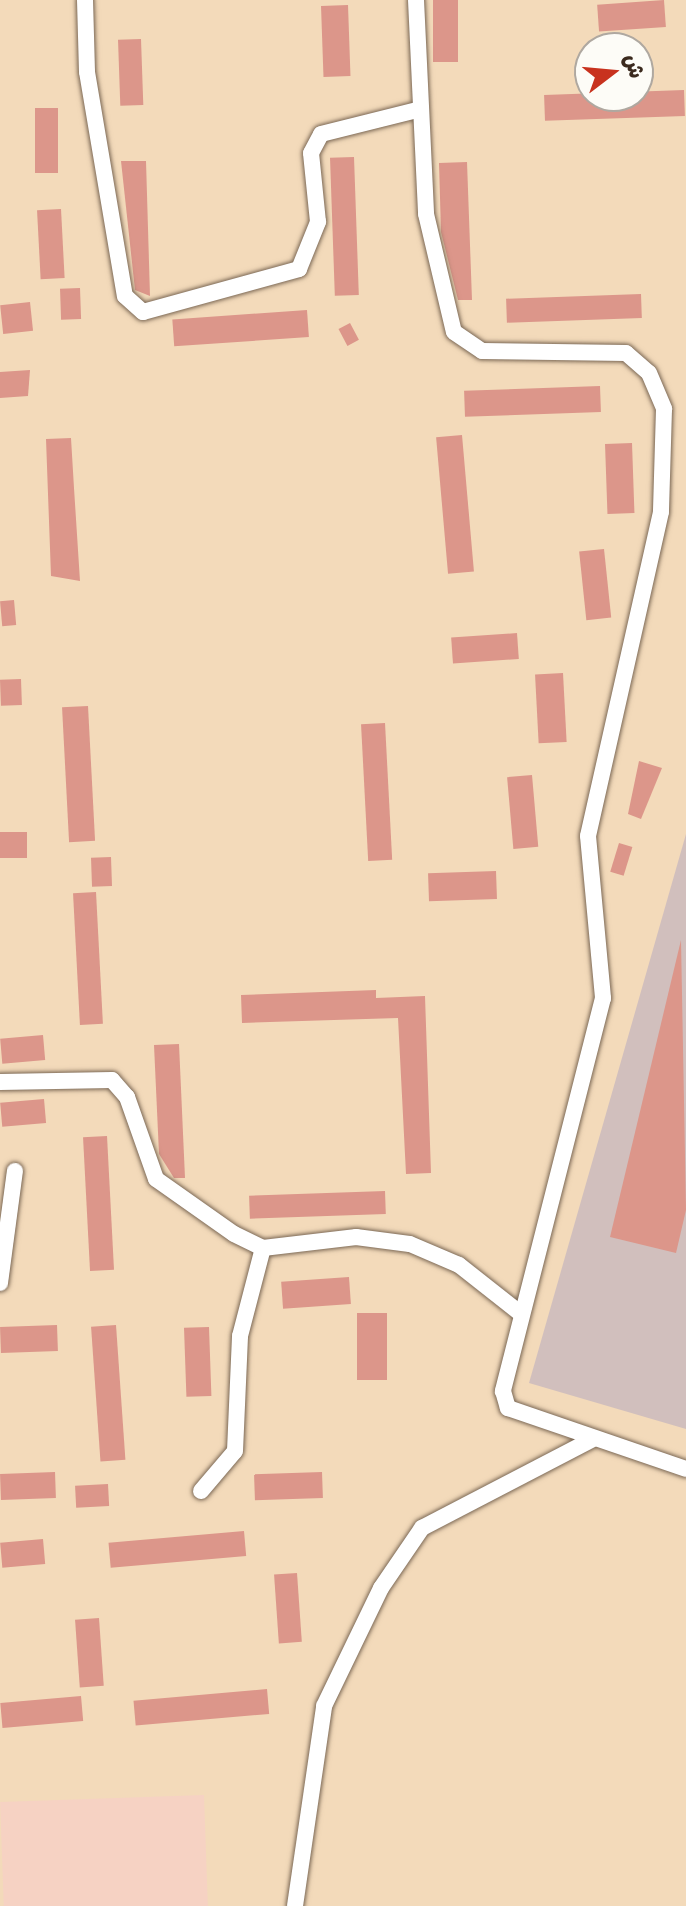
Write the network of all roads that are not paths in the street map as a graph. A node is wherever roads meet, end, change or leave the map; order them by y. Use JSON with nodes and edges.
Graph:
{"nodes":[{"id":1,"x":85,"y":0,"type":"edge"},
{"id":2,"x":416,"y":0,"type":"edge"},
{"id":3,"x":417,"y":110,"type":"junction"},
{"id":4,"x":0,"y":1082,"type":"edge"},
{"id":5,"x":15,"y":1171,"type":"dead end"},
{"id":6,"x":263,"y":1248,"type":"junction"},
{"id":7,"x":0,"y":1283,"type":"edge"},
{"id":8,"x":520,"y":1313,"type":"junction"},
{"id":9,"x":591,"y":1440,"type":"junction"},
{"id":10,"x":686,"y":1469,"type":"edge"},
{"id":11,"x":201,"y":1491,"type":"dead end"},
{"id":12,"x":295,"y":1906,"type":"edge"}],
"edges":[{"from":1,"to":3,"type":"street"},
{"from":2,"to":3,"type":"street"},
{"from":3,"to":8,"type":"street"},
{"from":4,"to":6,"type":"street"},
{"from":5,"to":7,"type":"street"},
{"from":6,"to":8,"type":"street"},
{"from":6,"to":11,"type":"street"},
{"from":8,"to":9,"type":"street"},
{"from":9,"to":10,"type":"street"},
{"from":9,"to":12,"type":"street"}]}
